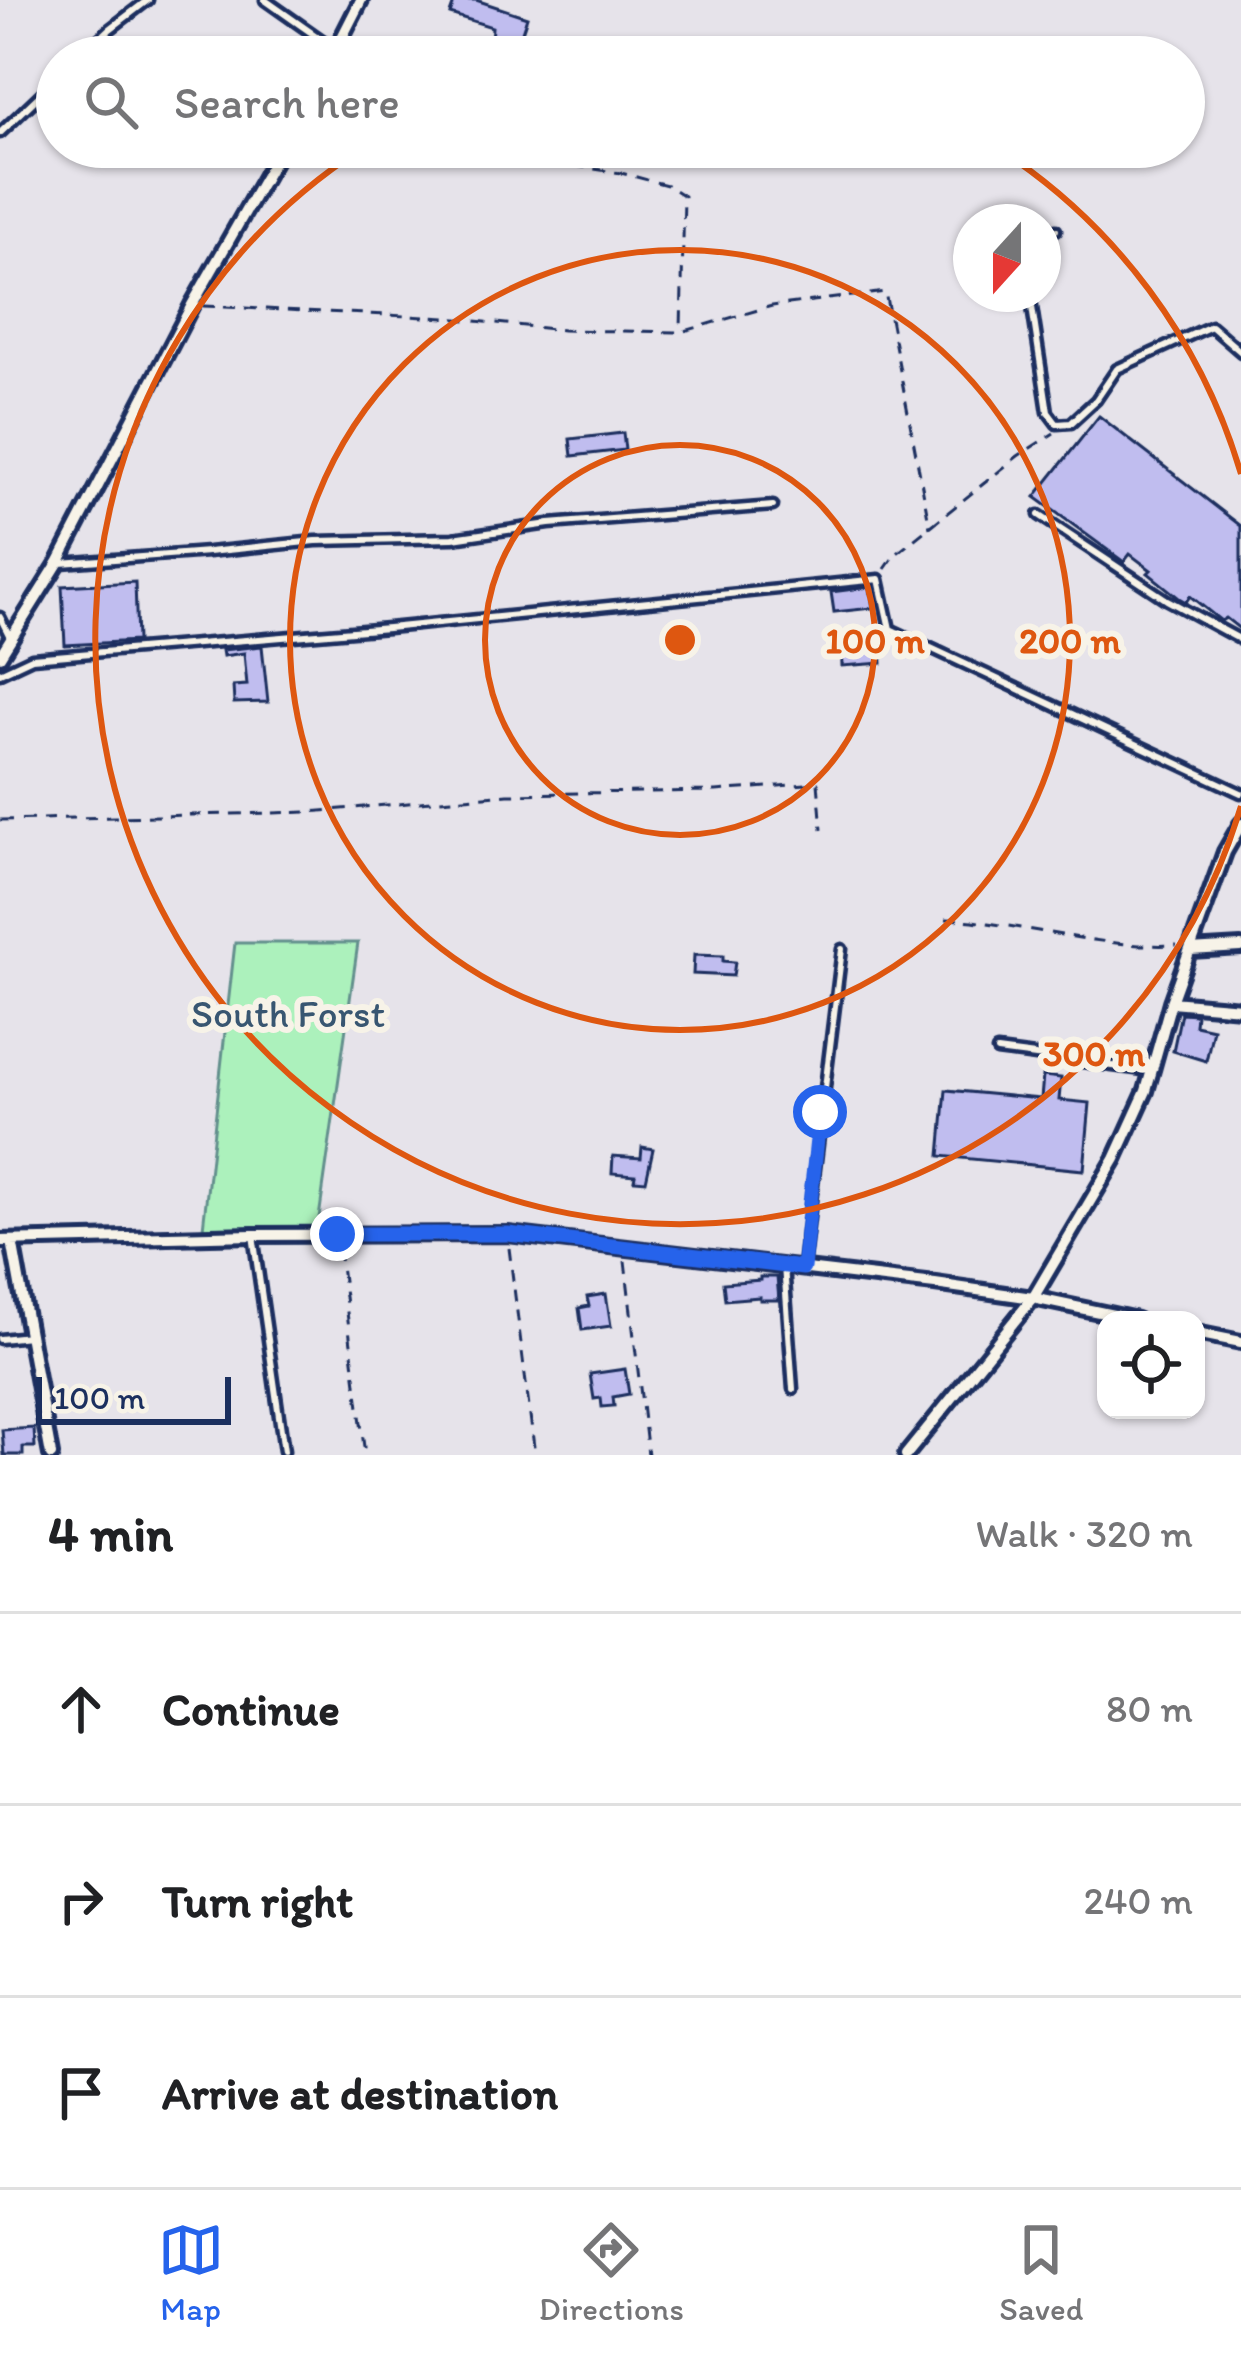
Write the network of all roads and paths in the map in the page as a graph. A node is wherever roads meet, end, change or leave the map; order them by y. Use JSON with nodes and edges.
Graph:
{"nodes":[{"id":1,"x":148,"y":0,"type":"edge"},
{"id":2,"x":266,"y":0,"type":"edge"},
{"id":3,"x":361,"y":0,"type":"edge"},
{"id":4,"x":102,"y":36,"type":"edge"},
{"id":5,"x":311,"y":36,"type":"edge"},
{"id":6,"x":343,"y":36,"type":"edge"},
{"id":7,"x":36,"y":99,"type":"edge"},
{"id":8,"x":0,"y":133,"type":"edge"},
{"id":9,"x":270,"y":168,"type":"edge"},
{"id":10,"x":587,"y":168,"type":"edge"},
{"id":11,"x":192,"y":305,"type":"junction"},
{"id":12,"x":1033,"y":312,"type":"edge"},
{"id":13,"x":680,"y":332,"type":"junction"},
{"id":14,"x":1241,"y":352,"type":"edge"},
{"id":15,"x":1071,"y":423,"type":"junction"},
{"id":16,"x":773,"y":506,"type":"dead end"},
{"id":17,"x":1040,"y":515,"type":"dead end"},
{"id":18,"x":930,"y":528,"type":"junction"},
{"id":19,"x":58,"y":563,"type":"junction"},
{"id":20,"x":879,"y":579,"type":"junction"},
{"id":21,"x":0,"y":617,"type":"edge"},
{"id":22,"x":10,"y":637,"type":"junction"},
{"id":23,"x":1241,"y":640,"type":"edge"},
{"id":24,"x":0,"y":656,"type":"edge"},
{"id":25,"x":0,"y":673,"type":"edge"},
{"id":26,"x":1241,"y":794,"type":"edge"},
{"id":27,"x":0,"y":820,"type":"edge"},
{"id":28,"x":1241,"y":824,"type":"edge"},
{"id":29,"x":821,"y":830,"type":"dead end"},
{"id":30,"x":946,"y":919,"type":"dead end"},
{"id":31,"x":1241,"y":947,"type":"edge"},
{"id":32,"x":1191,"y":948,"type":"junction"},
{"id":33,"x":842,"y":949,"type":"dead end"},
{"id":34,"x":1171,"y":1002,"type":"junction"},
{"id":35,"x":1241,"y":1008,"type":"edge"},
{"id":36,"x":997,"y":1051,"type":"dead end"},
{"id":37,"x":1150,"y":1071,"type":"junction"},
{"id":38,"x":337,"y":1234,"type":"junction"},
{"id":39,"x":508,"y":1234,"type":"junction"},
{"id":40,"x":253,"y":1235,"type":"junction"},
{"id":41,"x":6,"y":1241,"type":"edge"},
{"id":42,"x":623,"y":1247,"type":"junction"},
{"id":43,"x":784,"y":1266,"type":"junction"},
{"id":44,"x":803,"y":1268,"type":"junction"},
{"id":45,"x":1033,"y":1298,"type":"junction"},
{"id":46,"x":1097,"y":1312,"type":"edge"},
{"id":47,"x":1205,"y":1335,"type":"edge"},
{"id":48,"x":29,"y":1336,"type":"junction"},
{"id":49,"x":0,"y":1339,"type":"edge"},
{"id":50,"x":1241,"y":1342,"type":"edge"},
{"id":51,"x":793,"y":1390,"type":"dead end"},
{"id":52,"x":284,"y":1451,"type":"dead end"},
{"id":53,"x":51,"y":1455,"type":"edge"},
{"id":54,"x":365,"y":1455,"type":"edge"},
{"id":55,"x":535,"y":1455,"type":"edge"},
{"id":56,"x":647,"y":1455,"type":"edge"},
{"id":57,"x":906,"y":1455,"type":"edge"}],
"edges":[{"from":1,"to":4,"type":"lane"},
{"from":2,"to":5,"type":"lane"},
{"from":3,"to":6,"type":"street"},
{"from":7,"to":8,"type":"lane"},
{"from":9,"to":11,"type":"street"},
{"from":10,"to":13,"type":"path"},
{"from":11,"to":13,"type":"path"},
{"from":11,"to":19,"type":"street"},
{"from":12,"to":15,"type":"lane"},
{"from":13,"to":18,"type":"path"},
{"from":14,"to":15,"type":"lane"},
{"from":15,"to":18,"type":"path"},
{"from":16,"to":19,"type":"lane"},
{"from":17,"to":23,"type":"lane"},
{"from":18,"to":20,"type":"path"},
{"from":19,"to":22,"type":"street"},
{"from":20,"to":25,"type":"lane"},
{"from":20,"to":26,"type":"lane"},
{"from":21,"to":22,"type":"lane"},
{"from":22,"to":24,"type":"street"},
{"from":27,"to":29,"type":"path"},
{"from":28,"to":32,"type":"street"},
{"from":30,"to":32,"type":"path"},
{"from":31,"to":32,"type":"street"},
{"from":32,"to":34,"type":"street"},
{"from":33,"to":44,"type":"lane"},
{"from":34,"to":35,"type":"street"},
{"from":34,"to":37,"type":"street"},
{"from":36,"to":37,"type":"lane"},
{"from":37,"to":45,"type":"street"},
{"from":38,"to":39,"type":"street"},
{"from":38,"to":40,"type":"street"},
{"from":38,"to":54,"type":"path"},
{"from":39,"to":42,"type":"street"},
{"from":39,"to":55,"type":"path"},
{"from":40,"to":41,"type":"street"},
{"from":40,"to":52,"type":"lane"},
{"from":41,"to":48,"type":"street"},
{"from":42,"to":43,"type":"street"},
{"from":42,"to":56,"type":"path"},
{"from":43,"to":44,"type":"street"},
{"from":43,"to":51,"type":"lane"},
{"from":44,"to":45,"type":"street"},
{"from":45,"to":46,"type":"street"},
{"from":45,"to":57,"type":"street"},
{"from":47,"to":50,"type":"street"},
{"from":48,"to":49,"type":"lane"},
{"from":48,"to":53,"type":"street"}]}
